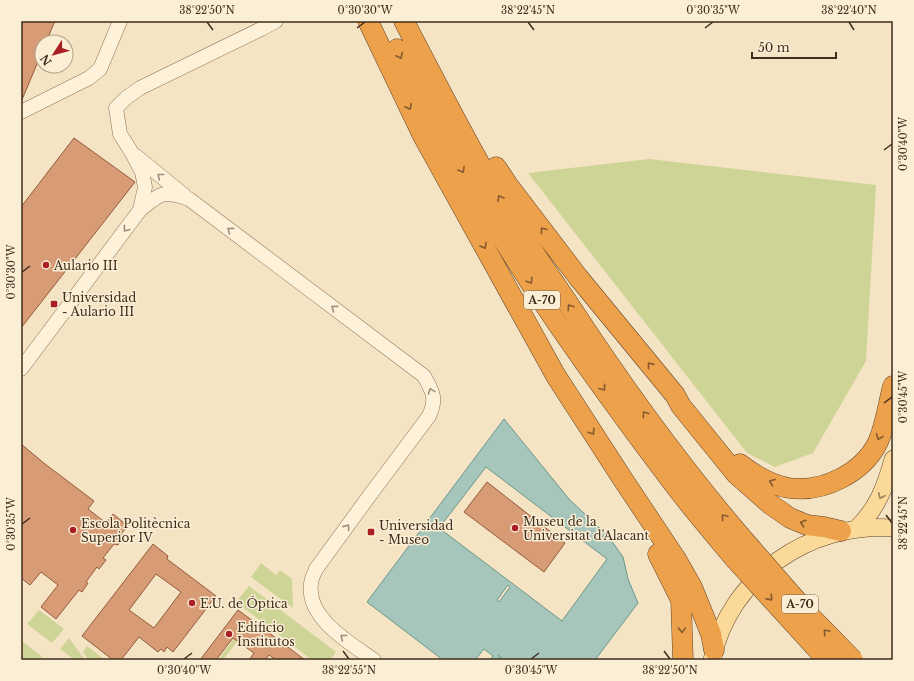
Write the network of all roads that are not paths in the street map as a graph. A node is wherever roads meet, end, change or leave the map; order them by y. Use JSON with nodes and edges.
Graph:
{"nodes":[{"id":1,"x":120,"y":21,"type":"edge"},
{"id":2,"x":276,"y":21,"type":"edge"},
{"id":3,"x":368,"y":21,"type":"edge"},
{"id":4,"x":382,"y":21,"type":"edge"},
{"id":5,"x":404,"y":21,"type":"edge"},
{"id":6,"x":442,"y":96,"type":"junction"},
{"id":7,"x":21,"y":112,"type":"edge"},
{"id":8,"x":132,"y":153,"type":"junction"},
{"id":9,"x":189,"y":199,"type":"junction"},
{"id":10,"x":140,"y":210,"type":"junction"},
{"id":11,"x":22,"y":365,"type":"edge"},
{"id":12,"x":893,"y":386,"type":"edge"},
{"id":13,"x":675,"y":395,"type":"junction"},
{"id":14,"x":893,"y":459,"type":"edge"},
{"id":15,"x":622,"y":478,"type":"junction"},
{"id":16,"x":893,"y":528,"type":"edge"},
{"id":17,"x":849,"y":530,"type":"junction"},
{"id":18,"x":742,"y":552,"type":"junction"},
{"id":19,"x":711,"y":657,"type":"edge"},
{"id":20,"x":374,"y":660,"type":"edge"},
{"id":21,"x":683,"y":660,"type":"edge"},
{"id":22,"x":827,"y":660,"type":"edge"},
{"id":23,"x":853,"y":660,"type":"edge"}],
"edges":[{"from":1,"to":7,"type":"street"},
{"from":2,"to":8,"type":"street"},
{"from":3,"to":15,"type":"highway","one_way":true},
{"from":4,"to":18,"type":"highway","number":"A-70","one_way":true},
{"from":5,"to":6,"type":"highway","number":"A-70"},
{"from":13,"to":6,"type":"highway","one_way":true},
{"from":18,"to":6,"type":"highway","number":"A-70","one_way":true},
{"from":9,"to":8,"type":"street","one_way":true},
{"from":8,"to":10,"type":"street"},
{"from":9,"to":10,"type":"street"},
{"from":20,"to":9,"type":"street","one_way":true},
{"from":10,"to":11,"type":"street","one_way":true},
{"from":12,"to":13,"type":"highway","one_way":true},
{"from":17,"to":13,"type":"highway","one_way":true},
{"from":14,"to":17,"type":"main road","one_way":true},
{"from":15,"to":19,"type":"highway"},
{"from":15,"to":21,"type":"highway","one_way":true},
{"from":16,"to":17,"type":"main road"},
{"from":17,"to":19,"type":"main road"},
{"from":18,"to":22,"type":"highway","number":"A-70","one_way":true,"bridge":true},
{"from":23,"to":18,"type":"highway","number":"A-70","one_way":true,"bridge":true}]}
